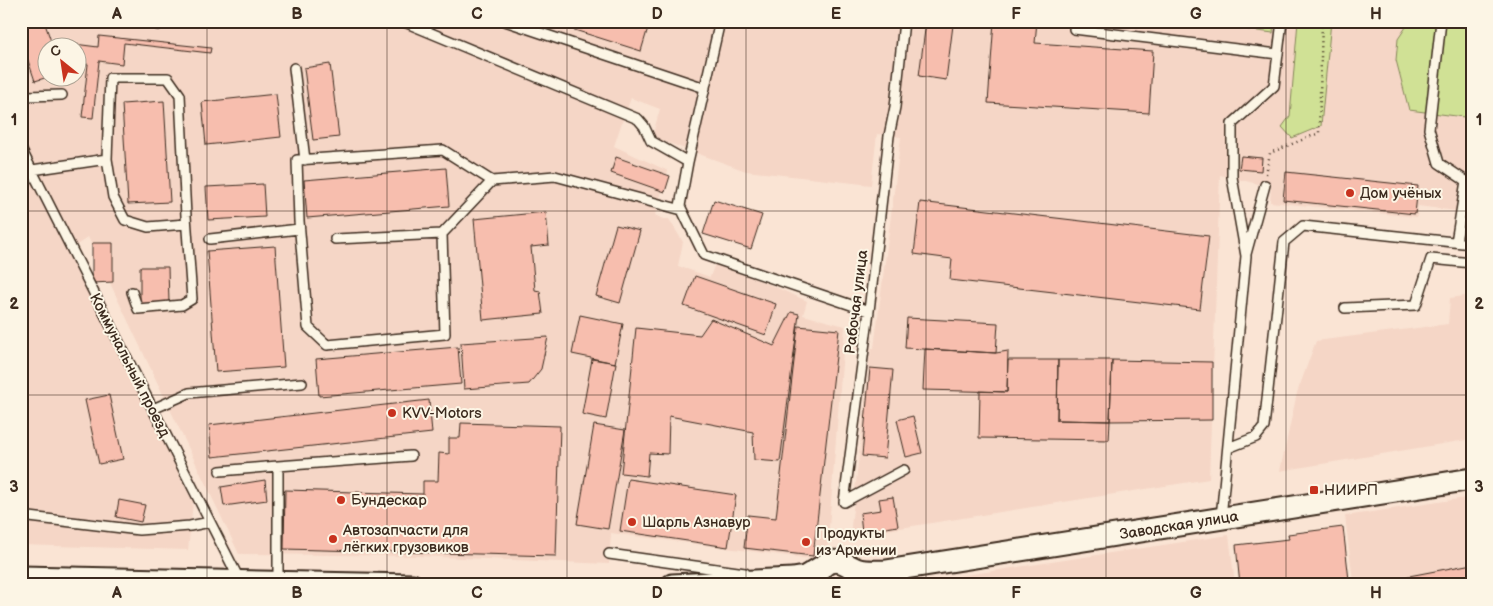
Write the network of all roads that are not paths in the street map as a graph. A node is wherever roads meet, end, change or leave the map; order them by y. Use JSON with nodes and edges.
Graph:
{"nodes":[{"id":1,"x":402,"y":21,"type":"edge"},
{"id":2,"x":505,"y":21,"type":"edge"},
{"id":3,"x":709,"y":21,"type":"edge"},
{"id":4,"x":904,"y":21,"type":"edge"},
{"id":5,"x":1282,"y":21,"type":"edge"},
{"id":6,"x":1441,"y":21,"type":"edge"},
{"id":7,"x":720,"y":23,"type":"edge"},
{"id":8,"x":1074,"y":28,"type":"dead end"},
{"id":9,"x":1278,"y":54,"type":"junction"},
{"id":10,"x":294,"y":68,"type":"dead end"},
{"id":11,"x":705,"y":88,"type":"junction"},
{"id":12,"x":62,"y":96,"type":"dead end"},
{"id":13,"x":21,"y":98,"type":"edge"},
{"id":14,"x":21,"y":149,"type":"edge"},
{"id":15,"x":108,"y":159,"type":"junction"},
{"id":16,"x":305,"y":160,"type":"junction"},
{"id":17,"x":688,"y":162,"type":"junction"},
{"id":18,"x":32,"y":170,"type":"junction"},
{"id":19,"x":492,"y":181,"type":"junction"},
{"id":20,"x":1265,"y":185,"type":"road end"},
{"id":21,"x":682,"y":210,"type":"junction"},
{"id":22,"x":186,"y":224,"type":"junction"},
{"id":23,"x":299,"y":229,"type":"junction"},
{"id":24,"x":442,"y":234,"type":"junction"},
{"id":25,"x":210,"y":239,"type":"dead end"},
{"id":26,"x":335,"y":239,"type":"dead end"},
{"id":27,"x":1456,"y":242,"type":"junction"},
{"id":28,"x":1472,"y":244,"type":"edge"},
{"id":29,"x":1246,"y":256,"type":"junction"},
{"id":30,"x":1472,"y":263,"type":"edge"},
{"id":31,"x":132,"y":292,"type":"dead end"},
{"id":32,"x":1345,"y":308,"type":"dead end"},
{"id":33,"x":869,"y":311,"type":"junction"},
{"id":34,"x":302,"y":382,"type":"dead end"},
{"id":35,"x":153,"y":409,"type":"junction"},
{"id":36,"x":1228,"y":448,"type":"junction"},
{"id":37,"x":411,"y":456,"type":"dead end"},
{"id":38,"x":278,"y":466,"type":"junction"},
{"id":39,"x":904,"y":470,"type":"dead end"},
{"id":40,"x":220,"y":471,"type":"dead end"},
{"id":41,"x":1472,"y":480,"type":"edge"},
{"id":42,"x":21,"y":516,"type":"edge"},
{"id":43,"x":1221,"y":519,"type":"junction"},
{"id":44,"x":210,"y":522,"type":"junction"},
{"id":45,"x":609,"y":554,"type":"dead end"},
{"id":46,"x":846,"y":565,"type":"junction"},
{"id":47,"x":886,"y":571,"type":"junction"},
{"id":48,"x":820,"y":576,"type":"edge"},
{"id":49,"x":21,"y":577,"type":"edge"},
{"id":50,"x":240,"y":581,"type":"junction"},
{"id":51,"x":793,"y":581,"type":"edge"},
{"id":52,"x":278,"y":582,"type":"junction"},
{"id":53,"x":412,"y":585,"type":"edge"},
{"id":54,"x":672,"y":585,"type":"edge"},
{"id":55,"x":856,"y":585,"type":"edge"}],
"edges":[{"from":1,"to":17,"type":"lane"},
{"from":2,"to":11,"type":"lane"},
{"from":3,"to":7,"type":"lane"},
{"from":4,"to":33,"type":"lane","name":"Рабочая улица"},
{"from":5,"to":9,"type":"lane"},
{"from":6,"to":27,"type":"lane"},
{"from":7,"to":11,"type":"lane"},
{"from":8,"to":9,"type":"lane"},
{"from":9,"to":29,"type":"lane"},
{"from":10,"to":16,"type":"lane"},
{"from":11,"to":17,"type":"lane"},
{"from":12,"to":13,"type":"lane"},
{"from":14,"to":18,"type":"lane","name":"Коммунальный проезд"},
{"from":15,"to":18,"type":"lane"},
{"from":15,"to":22,"type":"lane"},
{"from":15,"to":22,"type":"lane"},
{"from":16,"to":19,"type":"lane"},
{"from":16,"to":23,"type":"lane"},
{"from":17,"to":21,"type":"lane"},
{"from":18,"to":35,"type":"lane","name":"Коммунальный проезд"},
{"from":19,"to":21,"type":"lane"},
{"from":19,"to":24,"type":"lane"},
{"from":20,"to":29,"type":"lane"},
{"from":21,"to":33,"type":"lane"},
{"from":22,"to":31,"type":"lane"},
{"from":23,"to":24,"type":"lane"},
{"from":23,"to":25,"type":"lane"},
{"from":24,"to":26,"type":"lane"},
{"from":27,"to":28,"type":"lane"},
{"from":27,"to":36,"type":"lane"},
{"from":29,"to":36,"type":"lane"},
{"from":30,"to":32,"type":"lane"},
{"from":33,"to":39,"type":"lane","name":"Рабочая улица"},
{"from":34,"to":35,"type":"lane"},
{"from":35,"to":44,"type":"lane","name":"Коммунальный проезд"},
{"from":36,"to":43,"type":"lane"},
{"from":37,"to":38,"type":"lane"},
{"from":38,"to":40,"type":"lane"},
{"from":38,"to":52,"type":"lane"},
{"from":41,"to":43,"type":"street","name":"Заводская улица"},
{"from":42,"to":44,"type":"lane"},
{"from":43,"to":47,"type":"street","name":"Заводская улица"},
{"from":44,"to":50,"type":"lane","name":"Коммунальный проезд"},
{"from":45,"to":51,"type":"lane"},
{"from":46,"to":47,"type":"street","name":"Заводская улица"},
{"from":46,"to":48,"type":"street","name":"Заводская улица"},
{"from":46,"to":55,"type":"street"},
{"from":47,"to":55,"type":"street","name":"Заводская улица"},
{"from":48,"to":51,"type":"street"},
{"from":49,"to":50,"type":"street"},
{"from":50,"to":52,"type":"street"},
{"from":51,"to":54,"type":"street"},
{"from":52,"to":53,"type":"street"}]}
